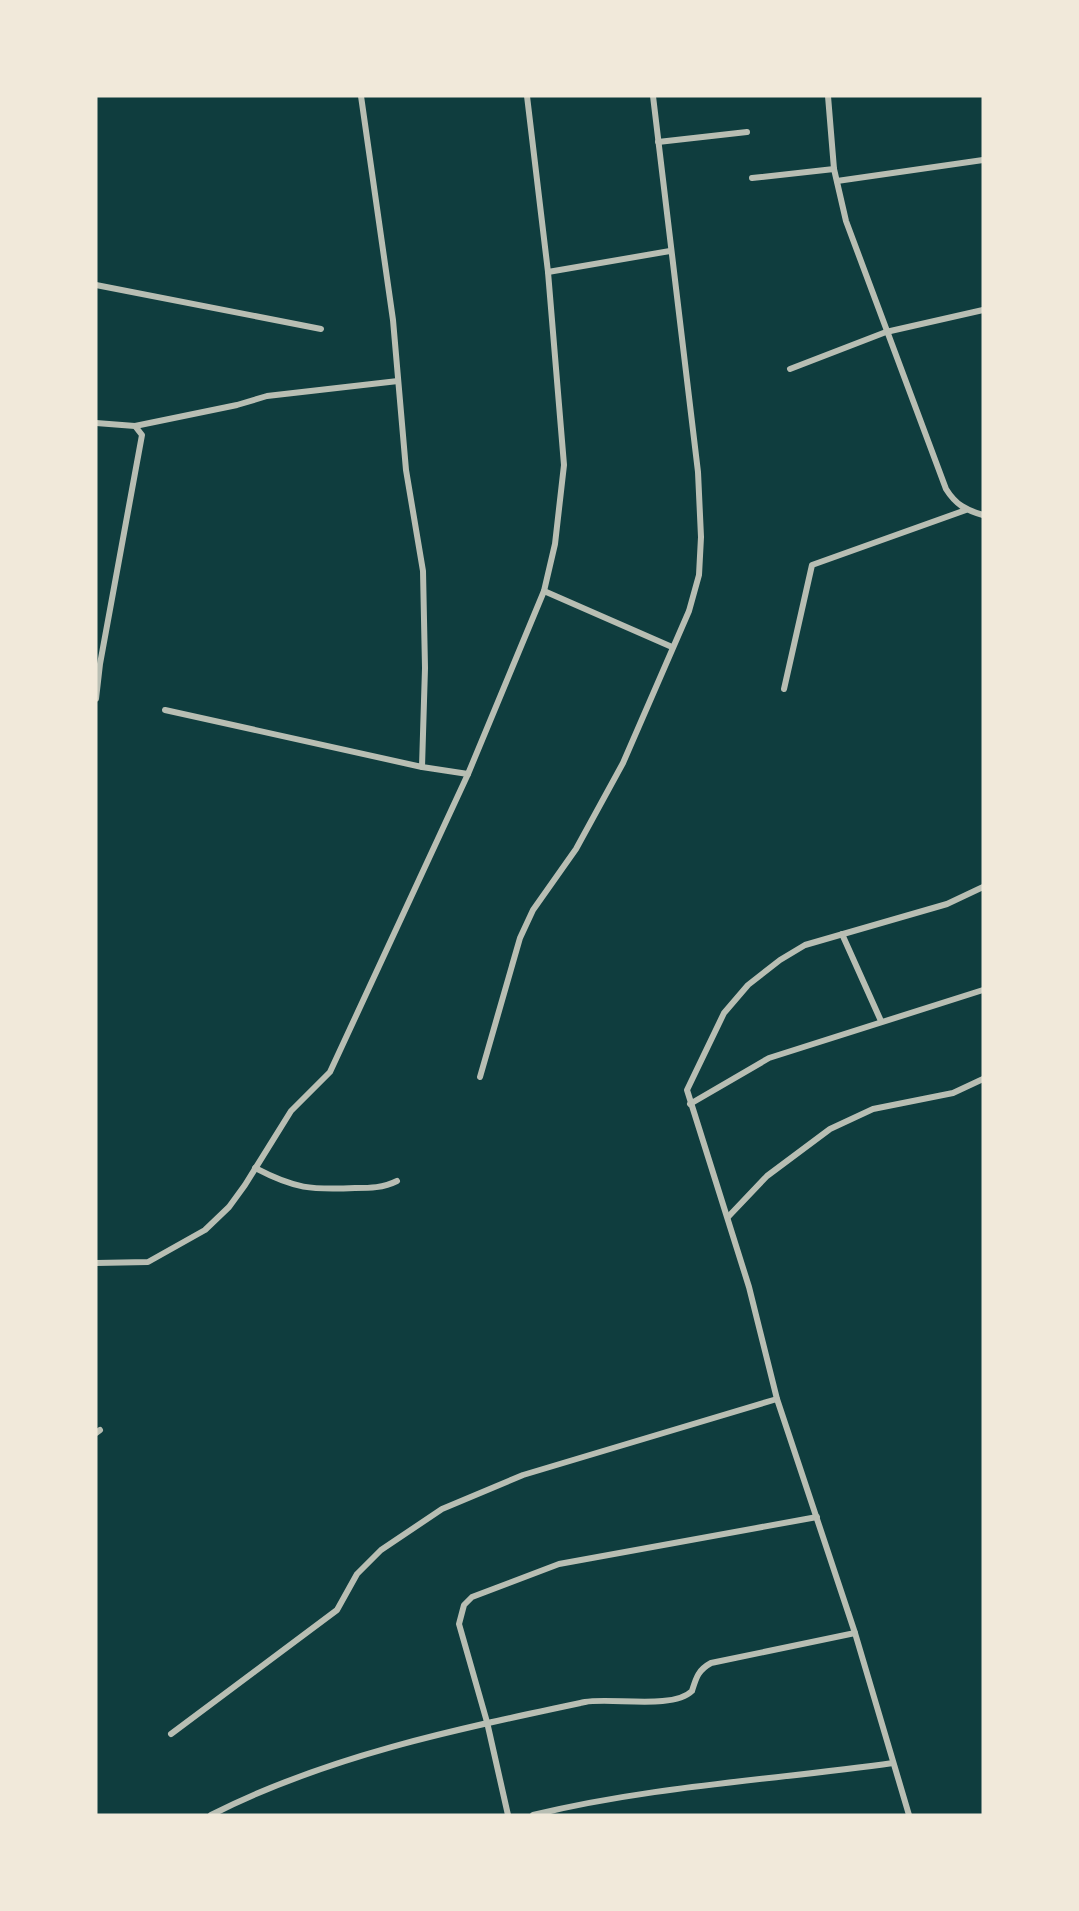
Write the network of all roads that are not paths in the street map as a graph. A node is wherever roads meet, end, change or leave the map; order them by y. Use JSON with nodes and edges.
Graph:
{"nodes":[{"id":1,"x":361,"y":96,"type":"edge"},
{"id":2,"x":527,"y":96,"type":"edge"},
{"id":3,"x":653,"y":96,"type":"edge"},
{"id":4,"x":828,"y":96,"type":"edge"},
{"id":5,"x":747,"y":132,"type":"dead end"},
{"id":6,"x":658,"y":142,"type":"junction"},
{"id":7,"x":983,"y":160,"type":"edge"},
{"id":8,"x":834,"y":169,"type":"junction"},
{"id":9,"x":752,"y":178,"type":"dead end"},
{"id":10,"x":837,"y":181,"type":"junction"},
{"id":11,"x":670,"y":251,"type":"junction"},
{"id":12,"x":548,"y":272,"type":"junction"},
{"id":13,"x":96,"y":285,"type":"edge"},
{"id":14,"x":983,"y":310,"type":"edge"},
{"id":15,"x":321,"y":329,"type":"dead end"},
{"id":16,"x":886,"y":332,"type":"junction"},
{"id":17,"x":790,"y":369,"type":"dead end"},
{"id":18,"x":398,"y":381,"type":"junction"},
{"id":19,"x":96,"y":423,"type":"edge"},
{"id":20,"x":135,"y":426,"type":"junction"},
{"id":21,"x":966,"y":510,"type":"junction"},
{"id":22,"x":983,"y":515,"type":"edge"},
{"id":23,"x":544,"y":591,"type":"junction"},
{"id":24,"x":672,"y":647,"type":"junction"},
{"id":25,"x":784,"y":690,"type":"dead end"},
{"id":26,"x":96,"y":699,"type":"edge"},
{"id":27,"x":165,"y":710,"type":"dead end"},
{"id":28,"x":422,"y":766,"type":"junction"},
{"id":29,"x":468,"y":774,"type":"junction"},
{"id":30,"x":983,"y":887,"type":"edge"},
{"id":31,"x":842,"y":934,"type":"junction"},
{"id":32,"x":983,"y":990,"type":"edge"},
{"id":33,"x":881,"y":1021,"type":"junction"},
{"id":34,"x":480,"y":1077,"type":"dead end"},
{"id":35,"x":983,"y":1079,"type":"edge"},
{"id":36,"x":690,"y":1104,"type":"junction"},
{"id":37,"x":255,"y":1168,"type":"junction"},
{"id":38,"x":397,"y":1181,"type":"dead end"},
{"id":39,"x":728,"y":1217,"type":"junction"},
{"id":40,"x":96,"y":1263,"type":"edge"},
{"id":41,"x":777,"y":1399,"type":"junction"},
{"id":42,"x":817,"y":1517,"type":"junction"},
{"id":43,"x":855,"y":1633,"type":"junction"},
{"id":44,"x":487,"y":1722,"type":"junction"},
{"id":45,"x":171,"y":1734,"type":"dead end"},
{"id":46,"x":893,"y":1763,"type":"junction"},
{"id":47,"x":211,"y":1815,"type":"edge"},
{"id":48,"x":508,"y":1815,"type":"edge"},
{"id":49,"x":533,"y":1815,"type":"edge"},
{"id":50,"x":909,"y":1815,"type":"edge"}],
"edges":[{"from":1,"to":18,"type":"street"},
{"from":2,"to":12,"type":"street"},
{"from":3,"to":6,"type":"street"},
{"from":4,"to":8,"type":"street"},
{"from":5,"to":6,"type":"street"},
{"from":6,"to":11,"type":"street"},
{"from":7,"to":10,"type":"street"},
{"from":8,"to":9,"type":"street"},
{"from":8,"to":10,"type":"street"},
{"from":10,"to":16,"type":"street"},
{"from":11,"to":12,"type":"street"},
{"from":11,"to":24,"type":"street"},
{"from":12,"to":23,"type":"street"},
{"from":13,"to":15,"type":"street"},
{"from":14,"to":16,"type":"street"},
{"from":16,"to":17,"type":"street"},
{"from":16,"to":21,"type":"street"},
{"from":18,"to":20,"type":"street"},
{"from":18,"to":28,"type":"street"},
{"from":19,"to":20,"type":"street"},
{"from":20,"to":26,"type":"street"},
{"from":21,"to":22,"type":"street"},
{"from":21,"to":25,"type":"street"},
{"from":23,"to":24,"type":"street"},
{"from":23,"to":29,"type":"street"},
{"from":24,"to":34,"type":"street"},
{"from":27,"to":28,"type":"street"},
{"from":28,"to":29,"type":"street"},
{"from":29,"to":37,"type":"street"},
{"from":30,"to":31,"type":"street"},
{"from":31,"to":33,"type":"street"},
{"from":31,"to":36,"type":"street"},
{"from":32,"to":33,"type":"street"},
{"from":33,"to":36,"type":"street"},
{"from":35,"to":39,"type":"street"},
{"from":36,"to":39,"type":"street"},
{"from":37,"to":38,"type":"street"},
{"from":37,"to":40,"type":"street"},
{"from":39,"to":41,"type":"street"},
{"from":41,"to":42,"type":"street"},
{"from":41,"to":45,"type":"street"},
{"from":42,"to":43,"type":"street"},
{"from":42,"to":44,"type":"street"},
{"from":43,"to":44,"type":"street"},
{"from":43,"to":46,"type":"street"},
{"from":44,"to":47,"type":"street"},
{"from":44,"to":48,"type":"street"},
{"from":46,"to":49,"type":"street"},
{"from":46,"to":50,"type":"street"}]}
